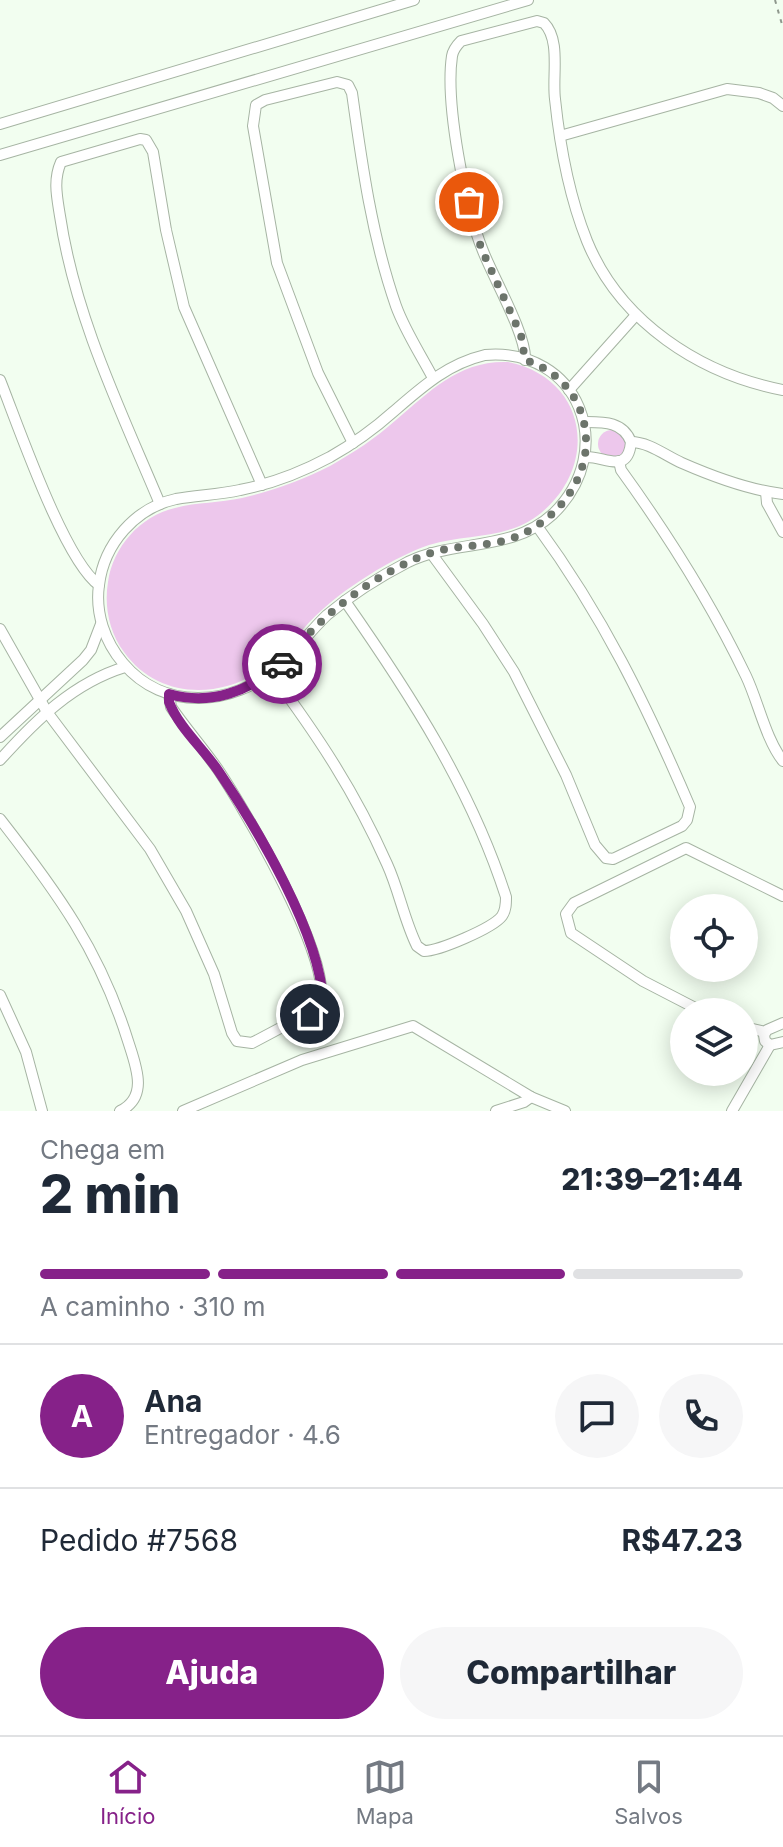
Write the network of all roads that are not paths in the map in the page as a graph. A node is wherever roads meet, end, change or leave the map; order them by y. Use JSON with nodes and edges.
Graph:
{"nodes":[{"id":1,"x":414,"y":0,"type":"edge"},
{"id":2,"x":528,"y":0,"type":"edge"},
{"id":3,"x":783,"y":106,"type":"edge"},
{"id":4,"x":0,"y":124,"type":"edge"},
{"id":5,"x":560,"y":136,"type":"junction"},
{"id":6,"x":0,"y":155,"type":"edge"},
{"id":7,"x":636,"y":315,"type":"junction"},
{"id":8,"x":525,"y":360,"type":"junction"},
{"id":9,"x":433,"y":378,"type":"junction"},
{"id":10,"x":0,"y":380,"type":"edge"},
{"id":11,"x":569,"y":390,"type":"junction"},
{"id":12,"x":783,"y":390,"type":"edge"},
{"id":13,"x":584,"y":422,"type":"junction"},
{"id":14,"x":631,"y":442,"type":"junction"},
{"id":15,"x":353,"y":443,"type":"junction"},
{"id":16,"x":585,"y":457,"type":"junction"},
{"id":17,"x":619,"y":461,"type":"junction"},
{"id":18,"x":262,"y":485,"type":"junction"},
{"id":19,"x":766,"y":492,"type":"junction"},
{"id":20,"x":783,"y":494,"type":"edge"},
{"id":21,"x":160,"y":504,"type":"junction"},
{"id":22,"x":537,"y":526,"type":"junction"},
{"id":23,"x":783,"y":532,"type":"edge"},
{"id":24,"x":431,"y":553,"type":"junction"},
{"id":25,"x":99,"y":585,"type":"junction"},
{"id":26,"x":345,"y":601,"type":"junction"},
{"id":27,"x":101,"y":622,"type":"junction"},
{"id":28,"x":0,"y":629,"type":"edge"},
{"id":29,"x":125,"y":667,"type":"junction"},
{"id":30,"x":271,"y":673,"type":"junction"},
{"id":31,"x":169,"y":694,"type":"junction"},
{"id":32,"x":40,"y":698,"type":"junction"},
{"id":33,"x":47,"y":712,"type":"junction"},
{"id":34,"x":0,"y":737,"type":"edge"},
{"id":35,"x":0,"y":760,"type":"edge"},
{"id":36,"x":783,"y":761,"type":"edge"},
{"id":37,"x":0,"y":819,"type":"edge"},
{"id":38,"x":783,"y":896,"type":"edge"},
{"id":39,"x":0,"y":995,"type":"edge"},
{"id":40,"x":676,"y":998,"type":"edge"},
{"id":41,"x":783,"y":1023,"type":"edge"},
{"id":42,"x":758,"y":1030,"type":"edge"},
{"id":43,"x":765,"y":1032,"type":"junction"},
{"id":44,"x":783,"y":1042,"type":"edge"},
{"id":45,"x":770,"y":1045,"type":"junction"},
{"id":46,"x":531,"y":1097,"type":"junction"},
{"id":47,"x":42,"y":1111,"type":"edge"},
{"id":48,"x":120,"y":1111,"type":"edge"},
{"id":49,"x":183,"y":1111,"type":"edge"},
{"id":50,"x":496,"y":1111,"type":"edge"},
{"id":51,"x":565,"y":1111,"type":"edge"},
{"id":52,"x":732,"y":1111,"type":"edge"}],
"edges":[{"from":1,"to":4,"type":"street"},
{"from":2,"to":6,"type":"street"},
{"from":3,"to":5,"type":"street"},
{"from":5,"to":7,"type":"street"},
{"from":5,"to":8,"type":"street"},
{"from":7,"to":11,"type":"street"},
{"from":7,"to":12,"type":"street"},
{"from":8,"to":9,"type":"street"},
{"from":8,"to":11,"type":"street"},
{"from":9,"to":15,"type":"street"},
{"from":9,"to":15,"type":"street"},
{"from":10,"to":25,"type":"street"},
{"from":11,"to":13,"type":"street"},
{"from":13,"to":14,"type":"street"},
{"from":13,"to":16,"type":"street"},
{"from":14,"to":17,"type":"street"},
{"from":14,"to":19,"type":"street"},
{"from":15,"to":18,"type":"street"},
{"from":16,"to":17,"type":"street"},
{"from":16,"to":22,"type":"street"},
{"from":17,"to":36,"type":"street"},
{"from":18,"to":21,"type":"street"},
{"from":18,"to":21,"type":"street"},
{"from":19,"to":20,"type":"street"},
{"from":19,"to":23,"type":"street"},
{"from":21,"to":25,"type":"street"},
{"from":22,"to":24,"type":"street"},
{"from":22,"to":24,"type":"street"},
{"from":24,"to":26,"type":"street"},
{"from":25,"to":27,"type":"street"},
{"from":26,"to":30,"type":"street"},
{"from":26,"to":30,"type":"street"},
{"from":27,"to":29,"type":"street"},
{"from":27,"to":32,"type":"street"},
{"from":28,"to":32,"type":"street"},
{"from":29,"to":31,"type":"street"},
{"from":29,"to":33,"type":"street"},
{"from":30,"to":31,"type":"street"},
{"from":31,"to":33,"type":"street"},
{"from":32,"to":33,"type":"street"},
{"from":32,"to":34,"type":"street"},
{"from":33,"to":35,"type":"street"},
{"from":37,"to":48,"type":"street"},
{"from":38,"to":40,"type":"street"},
{"from":39,"to":47,"type":"street"},
{"from":41,"to":43,"type":"street"},
{"from":42,"to":43,"type":"street"},
{"from":43,"to":45,"type":"street"},
{"from":44,"to":45,"type":"street"},
{"from":45,"to":52,"type":"street"},
{"from":46,"to":49,"type":"street"},
{"from":46,"to":50,"type":"street"},
{"from":46,"to":51,"type":"street"}]}
